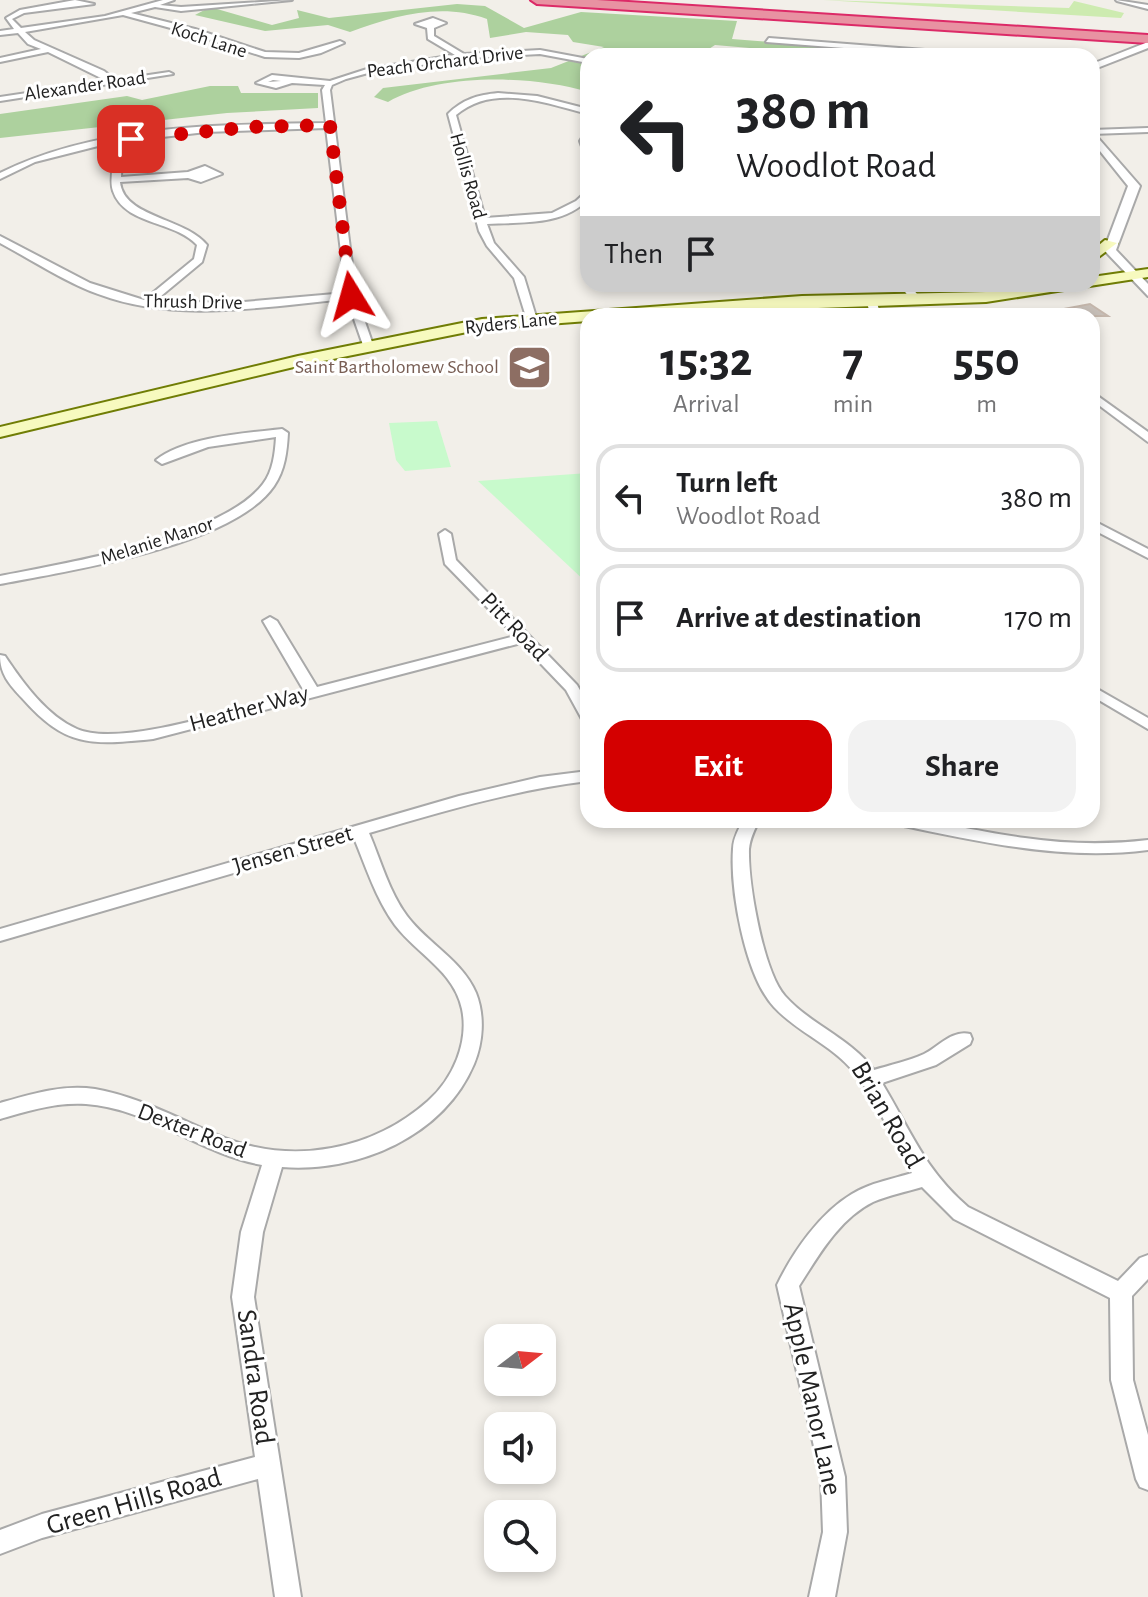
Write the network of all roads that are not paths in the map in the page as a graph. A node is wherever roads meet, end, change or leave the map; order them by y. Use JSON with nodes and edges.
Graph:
{"nodes":[{"id":1,"x":171,"y":0,"type":"edge"},
{"id":2,"x":289,"y":0,"type":"edge"},
{"id":3,"x":537,"y":0,"type":"edge"},
{"id":4,"x":609,"y":0,"type":"edge"},
{"id":5,"x":685,"y":0,"type":"edge"},
{"id":6,"x":755,"y":0,"type":"edge"},
{"id":7,"x":1119,"y":0,"type":"edge"},
{"id":8,"x":70,"y":5,"type":"dead end"},
{"id":9,"x":9,"y":6,"type":"dead end"},
{"id":10,"x":152,"y":7,"type":"junction"},
{"id":11,"x":1148,"y":7,"type":"edge"},
{"id":12,"x":22,"y":11,"type":"junction"},
{"id":13,"x":126,"y":14,"type":"junction"},
{"id":14,"x":430,"y":27,"type":"dead end"},
{"id":15,"x":19,"y":30,"type":"junction"},
{"id":16,"x":1148,"y":31,"type":"edge"},
{"id":17,"x":0,"y":33,"type":"edge"},
{"id":18,"x":769,"y":40,"type":"dead end"},
{"id":19,"x":340,"y":43,"type":"dead end"},
{"id":20,"x":1148,"y":45,"type":"edge"},
{"id":21,"x":873,"y":48,"type":"edge"},
{"id":22,"x":47,"y":50,"type":"junction"},
{"id":23,"x":466,"y":59,"type":"junction"},
{"id":24,"x":0,"y":60,"type":"edge"},
{"id":25,"x":580,"y":60,"type":"edge"},
{"id":26,"x":1100,"y":63,"type":"edge"},
{"id":27,"x":169,"y":74,"type":"dead end"},
{"id":28,"x":289,"y":80,"type":"dead end"},
{"id":29,"x":113,"y":82,"type":"junction"},
{"id":30,"x":330,"y":83,"type":"junction"},
{"id":31,"x":0,"y":99,"type":"edge"},
{"id":32,"x":580,"y":109,"type":"edge"},
{"id":33,"x":330,"y":125,"type":"junction"},
{"id":34,"x":1148,"y":130,"type":"edge"},
{"id":35,"x":1100,"y":133,"type":"edge"},
{"id":36,"x":105,"y":143,"type":"junction"},
{"id":37,"x":1100,"y":143,"type":"edge"},
{"id":38,"x":5,"y":170,"type":"edge"},
{"id":39,"x":189,"y":175,"type":"dead end"},
{"id":40,"x":0,"y":176,"type":"edge"},
{"id":41,"x":118,"y":180,"type":"junction"},
{"id":42,"x":580,"y":200,"type":"edge"},
{"id":43,"x":481,"y":221,"type":"junction"},
{"id":44,"x":0,"y":239,"type":"edge"},
{"id":45,"x":1110,"y":243,"type":"junction"},
{"id":46,"x":6,"y":247,"type":"edge"},
{"id":47,"x":1100,"y":251,"type":"edge"},
{"id":48,"x":1140,"y":274,"type":"edge"},
{"id":49,"x":1100,"y":281,"type":"edge"},
{"id":50,"x":910,"y":292,"type":"edge"},
{"id":51,"x":1017,"y":292,"type":"edge"},
{"id":52,"x":1148,"y":292,"type":"edge"},
{"id":53,"x":351,"y":296,"type":"junction"},
{"id":54,"x":916,"y":299,"type":"junction"},
{"id":55,"x":147,"y":303,"type":"junction"},
{"id":56,"x":684,"y":308,"type":"edge"},
{"id":57,"x":874,"y":308,"type":"edge"},
{"id":58,"x":580,"y":316,"type":"edge"},
{"id":59,"x":532,"y":320,"type":"junction"},
{"id":60,"x":368,"y":345,"type":"junction"},
{"id":61,"x":1100,"y":401,"type":"edge"},
{"id":62,"x":0,"y":432,"type":"edge"},
{"id":63,"x":1148,"y":438,"type":"edge"},
{"id":64,"x":162,"y":460,"type":"dead end"},
{"id":65,"x":1100,"y":528,"type":"edge"},
{"id":66,"x":445,"y":534,"type":"dead end"},
{"id":67,"x":1148,"y":554,"type":"edge"},
{"id":68,"x":0,"y":580,"type":"edge"},
{"id":69,"x":270,"y":621,"type":"dead end"},
{"id":70,"x":525,"y":638,"type":"junction"},
{"id":71,"x":0,"y":659,"type":"edge"},
{"id":72,"x":312,"y":692,"type":"junction"},
{"id":73,"x":1100,"y":695,"type":"edge"},
{"id":74,"x":580,"y":703,"type":"edge"},
{"id":75,"x":1148,"y":724,"type":"edge"},
{"id":76,"x":580,"y":777,"type":"edge"},
{"id":77,"x":748,"y":828,"type":"edge"},
{"id":78,"x":944,"y":828,"type":"edge"},
{"id":79,"x":359,"y":830,"type":"junction"},
{"id":80,"x":1148,"y":845,"type":"edge"},
{"id":81,"x":0,"y":935,"type":"edge"},
{"id":82,"x":963,"y":1039,"type":"dead end"},
{"id":83,"x":870,"y":1079,"type":"junction"},
{"id":84,"x":0,"y":1111,"type":"edge"},
{"id":85,"x":274,"y":1159,"type":"junction"},
{"id":86,"x":924,"y":1178,"type":"junction"},
{"id":87,"x":1148,"y":1264,"type":"edge"},
{"id":88,"x":1121,"y":1293,"type":"junction"},
{"id":89,"x":268,"y":1465,"type":"junction"},
{"id":90,"x":1148,"y":1479,"type":"edge"},
{"id":91,"x":0,"y":1542,"type":"edge"},
{"id":92,"x":288,"y":1597,"type":"edge"},
{"id":93,"x":822,"y":1597,"type":"edge"}],
"edges":[{"from":1,"to":10,"type":"street"},
{"from":2,"to":10,"type":"street"},
{"from":3,"to":16,"type":"highway"},
{"from":4,"to":16,"type":"highway"},
{"from":5,"to":16,"type":"highway"},
{"from":6,"to":16,"type":"highway"},
{"from":7,"to":11,"type":"street"},
{"from":8,"to":12,"type":"street"},
{"from":9,"to":12,"type":"street"},
{"from":10,"to":13,"type":"street"},
{"from":12,"to":15,"type":"street"},
{"from":13,"to":15,"type":"street"},
{"from":13,"to":19,"type":"street","name":"Koch Lane"},
{"from":14,"to":23,"type":"street"},
{"from":15,"to":17,"type":"street"},
{"from":15,"to":22,"type":"street"},
{"from":18,"to":21,"type":"street"},
{"from":20,"to":26,"type":"street"},
{"from":22,"to":24,"type":"street"},
{"from":22,"to":29,"type":"street"},
{"from":23,"to":25,"type":"street","name":"Peach Orchard Drive"},
{"from":23,"to":30,"type":"street","name":"Peach Orchard Drive"},
{"from":27,"to":29,"type":"street","name":"Alexander Road"},
{"from":28,"to":30,"type":"street"},
{"from":29,"to":31,"type":"street","name":"Alexander Road"},
{"from":30,"to":33,"type":"street"},
{"from":32,"to":43,"type":"street","name":"Hollis Road"},
{"from":33,"to":36,"type":"street"},
{"from":33,"to":53,"type":"street"},
{"from":34,"to":35,"type":"street"},
{"from":36,"to":38,"type":"street"},
{"from":36,"to":41,"type":"street"},
{"from":37,"to":45,"type":"street"},
{"from":38,"to":40,"type":"street"},
{"from":39,"to":41,"type":"street"},
{"from":41,"to":55,"type":"street"},
{"from":42,"to":43,"type":"street"},
{"from":43,"to":59,"type":"street","name":"Hollis Road"},
{"from":44,"to":46,"type":"street","name":"Thrush Drive"},
{"from":45,"to":47,"type":"main road"},
{"from":45,"to":48,"type":"street"},
{"from":46,"to":55,"type":"street","name":"Thrush Drive"},
{"from":48,"to":49,"type":"main road"},
{"from":48,"to":52,"type":"street"},
{"from":50,"to":54,"type":"street"},
{"from":51,"to":54,"type":"main road","name":"Ryders Lane"},
{"from":53,"to":55,"type":"street","name":"Thrush Drive"},
{"from":53,"to":60,"type":"street"},
{"from":54,"to":57,"type":"main road","name":"Ryders Lane"},
{"from":56,"to":57,"type":"main road","name":"Ryders Lane"},
{"from":58,"to":59,"type":"main road","name":"Ryders Lane"},
{"from":59,"to":60,"type":"main road","name":"Ryders Lane"},
{"from":60,"to":62,"type":"main road","name":"Ryders Lane"},
{"from":61,"to":63,"type":"street"},
{"from":64,"to":68,"type":"street","name":"Melanie Manor"},
{"from":65,"to":67,"type":"street"},
{"from":66,"to":70,"type":"street","name":"Pitt Road"},
{"from":69,"to":72,"type":"street"},
{"from":70,"to":72,"type":"street","name":"Heather Way"},
{"from":70,"to":74,"type":"street","name":"Pitt Road"},
{"from":71,"to":72,"type":"street","name":"Heather Way"},
{"from":73,"to":75,"type":"street"},
{"from":76,"to":79,"type":"street","name":"Jensen Street"},
{"from":77,"to":83,"type":"street","name":"Brian Road"},
{"from":78,"to":80,"type":"street"},
{"from":79,"to":81,"type":"street","name":"Jensen Street"},
{"from":79,"to":85,"type":"street","name":"Dexter Road"},
{"from":82,"to":83,"type":"street"},
{"from":83,"to":86,"type":"street","name":"Brian Road"},
{"from":84,"to":85,"type":"street","name":"Dexter Road"},
{"from":85,"to":89,"type":"street","name":"Sandra Road"},
{"from":86,"to":88,"type":"street","name":"Brian Road"},
{"from":86,"to":93,"type":"street","name":"Apple Manor Lane"},
{"from":87,"to":88,"type":"street"},
{"from":88,"to":90,"type":"street"},
{"from":89,"to":91,"type":"street","name":"Green Hills Road"},
{"from":89,"to":92,"type":"street","name":"Sandra Road"}]}
